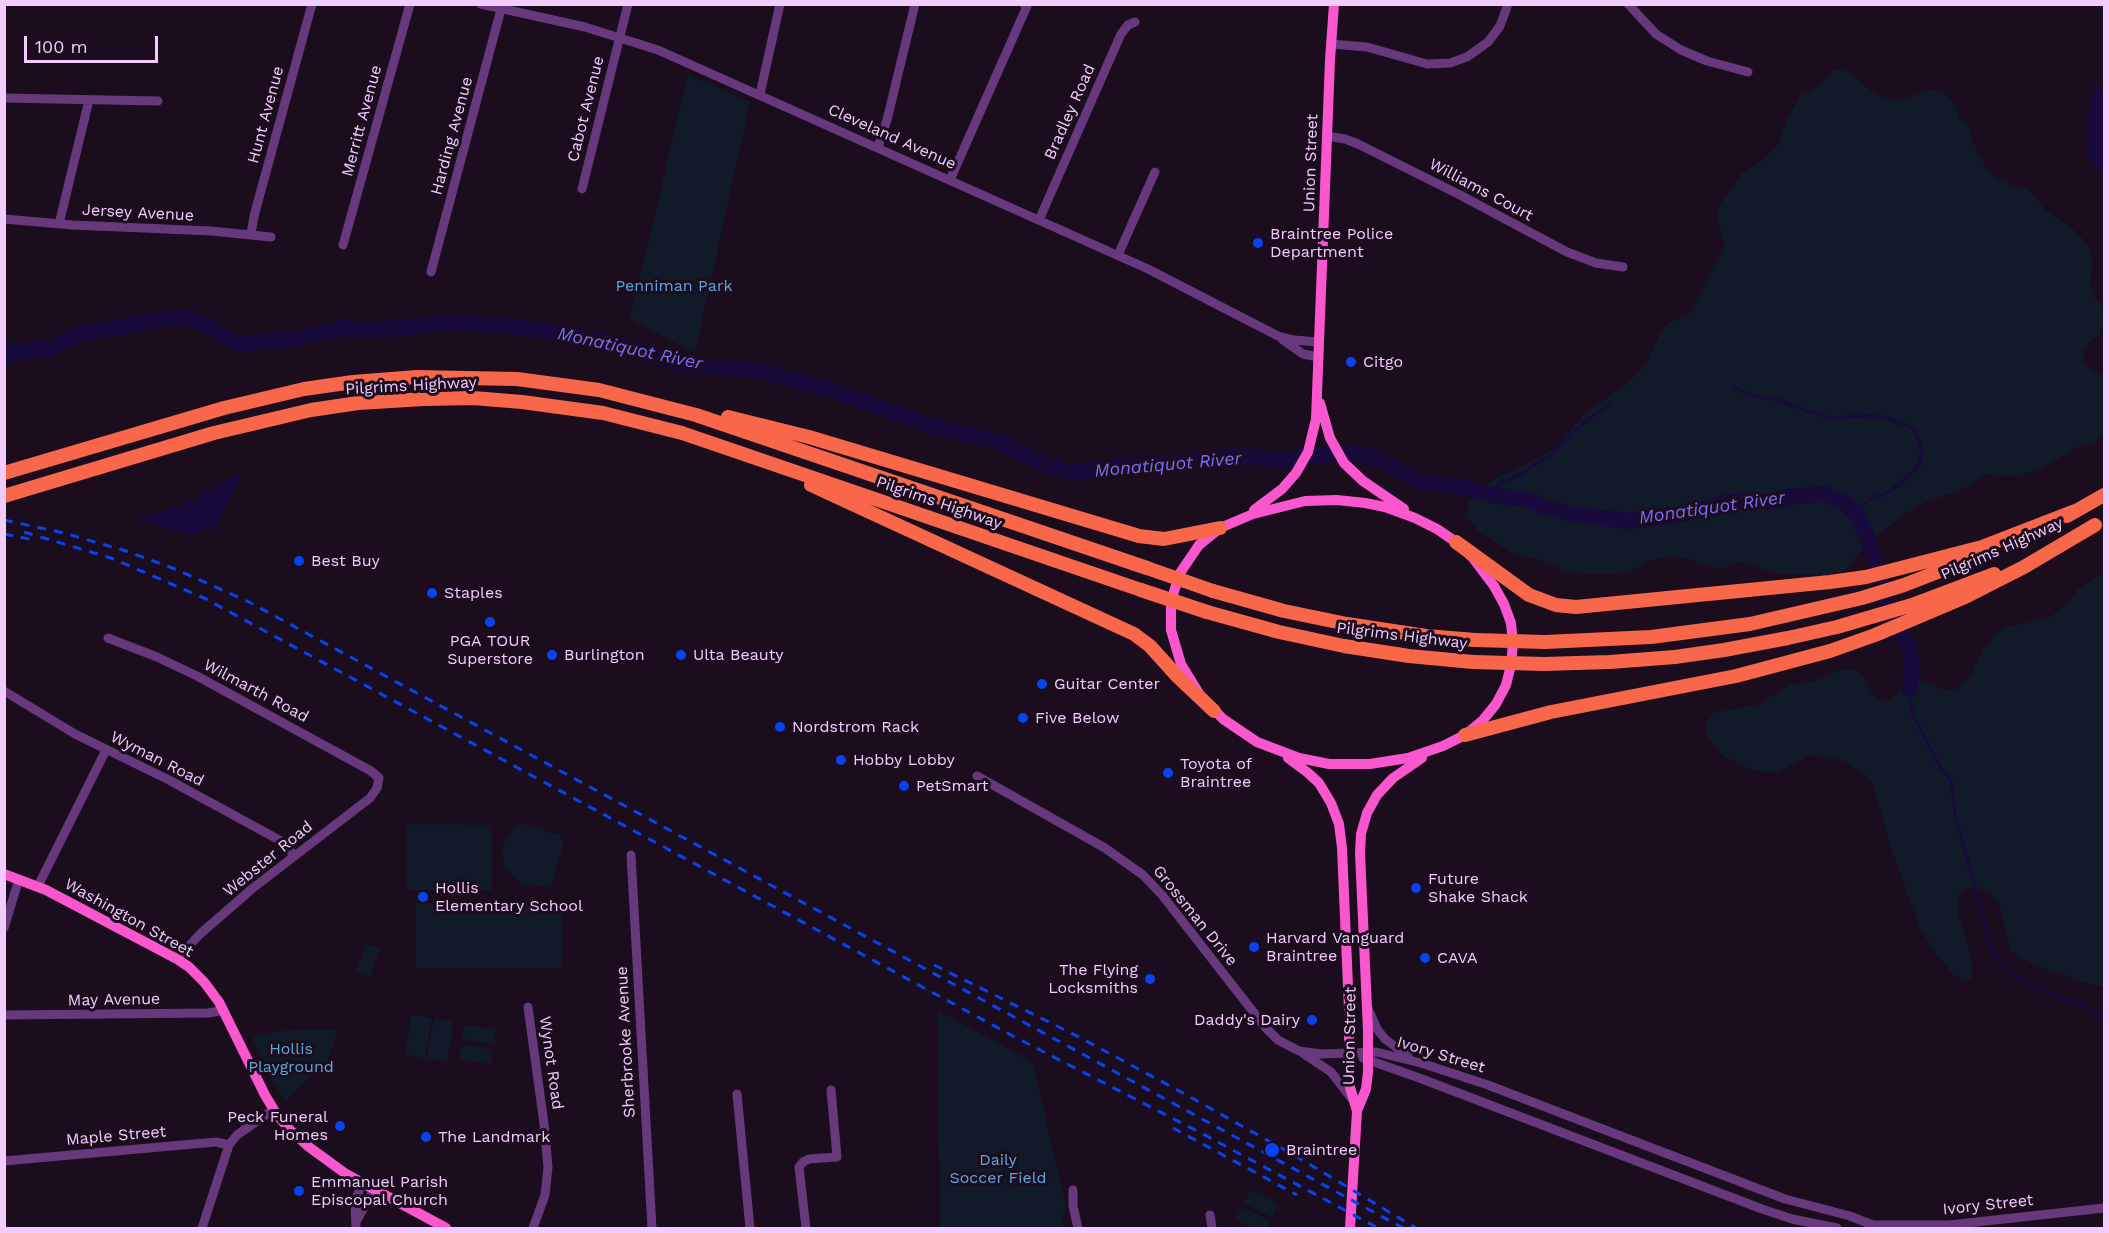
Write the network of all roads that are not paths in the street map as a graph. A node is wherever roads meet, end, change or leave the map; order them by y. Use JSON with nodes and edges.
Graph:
{"nodes":[{"id":1,"x":312,"y":4,"type":"edge"},
{"id":2,"x":410,"y":4,"type":"edge"},
{"id":3,"x":628,"y":4,"type":"edge"},
{"id":4,"x":780,"y":4,"type":"edge"},
{"id":5,"x":915,"y":4,"type":"edge"},
{"id":6,"x":1334,"y":4,"type":"edge"},
{"id":7,"x":1508,"y":4,"type":"edge"},
{"id":8,"x":1628,"y":4,"type":"edge"},
{"id":9,"x":487,"y":5,"type":"edge"},
{"id":10,"x":1025,"y":5,"type":"edge"},
{"id":11,"x":501,"y":9,"type":"junction"},
{"id":12,"x":1135,"y":22,"type":"dead end"},
{"id":13,"x":620,"y":37,"type":"junction"},
{"id":14,"x":1331,"y":44,"type":"junction"},
{"id":15,"x":1748,"y":72,"type":"dead end"},
{"id":16,"x":760,"y":94,"type":"junction"},
{"id":17,"x":4,"y":98,"type":"edge"},
{"id":18,"x":89,"y":100,"type":"junction"},
{"id":19,"x":158,"y":101,"type":"dead end"},
{"id":20,"x":1326,"y":136,"type":"junction"},
{"id":21,"x":878,"y":147,"type":"junction"},
{"id":22,"x":1155,"y":172,"type":"dead end"},
{"id":23,"x":950,"y":180,"type":"junction"},
{"id":24,"x":582,"y":189,"type":"dead end"},
{"id":25,"x":4,"y":219,"type":"edge"},
{"id":26,"x":1039,"y":220,"type":"junction"},
{"id":27,"x":59,"y":224,"type":"junction"},
{"id":28,"x":251,"y":234,"type":"junction"},
{"id":29,"x":271,"y":237,"type":"dead end"},
{"id":30,"x":343,"y":245,"type":"dead end"},
{"id":31,"x":1118,"y":255,"type":"junction"},
{"id":32,"x":1623,"y":267,"type":"dead end"},
{"id":33,"x":431,"y":272,"type":"dead end"},
{"id":34,"x":1278,"y":336,"type":"junction"},
{"id":35,"x":1318,"y":342,"type":"junction"},
{"id":36,"x":1318,"y":357,"type":"junction"},
{"id":37,"x":1318,"y":394,"type":"junction"},
{"id":38,"x":647,"y":401,"type":"junction"},
{"id":39,"x":744,"y":454,"type":"junction"},
{"id":40,"x":4,"y":473,"type":"edge"},
{"id":41,"x":4,"y":496,"type":"edge"},
{"id":42,"x":2100,"y":498,"type":"edge"},
{"id":43,"x":2075,"y":512,"type":"junction"},
{"id":44,"x":1235,"y":520,"type":"junction"},
{"id":45,"x":2100,"y":522,"type":"edge"},
{"id":46,"x":1427,"y":523,"type":"junction"},
{"id":47,"x":1220,"y":528,"type":"junction"},
{"id":48,"x":1456,"y":542,"type":"junction"},
{"id":49,"x":1914,"y":611,"type":"junction"},
{"id":50,"x":108,"y":638,"type":"dead end"},
{"id":51,"x":4,"y":691,"type":"edge"},
{"id":52,"x":1215,"y":711,"type":"junction"},
{"id":53,"x":1465,"y":735,"type":"junction"},
{"id":54,"x":1266,"y":746,"type":"junction"},
{"id":55,"x":1443,"y":746,"type":"junction"},
{"id":56,"x":106,"y":750,"type":"junction"},
{"id":57,"x":977,"y":777,"type":"dead end"},
{"id":58,"x":379,"y":784,"type":"joint"},
{"id":59,"x":631,"y":855,"type":"dead end"},
{"id":60,"x":295,"y":856,"type":"junction"},
{"id":61,"x":4,"y":874,"type":"edge"},
{"id":62,"x":19,"y":879,"type":"junction"},
{"id":63,"x":38,"y":886,"type":"junction"},
{"id":64,"x":4,"y":928,"type":"edge"},
{"id":65,"x":177,"y":959,"type":"junction"},
{"id":66,"x":1366,"y":1002,"type":"junction"},
{"id":67,"x":528,"y":1007,"type":"dead end"},
{"id":68,"x":223,"y":1010,"type":"junction"},
{"id":69,"x":4,"y":1015,"type":"edge"},
{"id":70,"x":1299,"y":1051,"type":"junction"},
{"id":71,"x":1350,"y":1054,"type":"junction"},
{"id":72,"x":1368,"y":1056,"type":"junction"},
{"id":73,"x":1421,"y":1063,"type":"junction"},
{"id":74,"x":1449,"y":1089,"type":"junction"},
{"id":75,"x":831,"y":1090,"type":"dead end"},
{"id":76,"x":737,"y":1094,"type":"dead end"},
{"id":77,"x":1534,"y":1103,"type":"junction"},
{"id":78,"x":1355,"y":1107,"type":"junction"},
{"id":79,"x":273,"y":1110,"type":"junction"},
{"id":80,"x":229,"y":1146,"type":"junction"},
{"id":81,"x":4,"y":1161,"type":"edge"},
{"id":82,"x":362,"y":1182,"type":"junction"},
{"id":83,"x":374,"y":1189,"type":"junction"},
{"id":84,"x":1073,"y":1190,"type":"dead end"},
{"id":85,"x":2104,"y":1208,"type":"edge"},
{"id":86,"x":1210,"y":1215,"type":"dead end"},
{"id":87,"x":356,"y":1225,"type":"edge"},
{"id":88,"x":1870,"y":1227,"type":"edge"},
{"id":89,"x":202,"y":1228,"type":"edge"},
{"id":90,"x":446,"y":1228,"type":"edge"},
{"id":91,"x":533,"y":1228,"type":"edge"},
{"id":92,"x":652,"y":1228,"type":"edge"},
{"id":93,"x":750,"y":1228,"type":"edge"},
{"id":94,"x":806,"y":1228,"type":"edge"},
{"id":95,"x":1078,"y":1228,"type":"edge"},
{"id":96,"x":1212,"y":1228,"type":"edge"},
{"id":97,"x":1350,"y":1228,"type":"edge"},
{"id":98,"x":1837,"y":1228,"type":"edge"}],
"edges":[{"from":1,"to":28,"type":"street","name":"Hunt Avenue"},
{"from":2,"to":30,"type":"street","name":"Merritt Avenue"},
{"from":3,"to":13,"type":"street","name":"Cabot Avenue"},
{"from":4,"to":16,"type":"street"},
{"from":5,"to":21,"type":"street"},
{"from":6,"to":14,"type":"main road","name":"Union Street"},
{"from":7,"to":14,"type":"street"},
{"from":8,"to":15,"type":"street"},
{"from":9,"to":11,"type":"street","name":"Cleveland Avenue"},
{"from":10,"to":23,"type":"street"},
{"from":11,"to":13,"type":"street","name":"Cleveland Avenue"},
{"from":11,"to":33,"type":"street","name":"Harding Avenue"},
{"from":12,"to":26,"type":"street","name":"Bradley Road"},
{"from":13,"to":16,"type":"street","name":"Cleveland Avenue"},
{"from":13,"to":24,"type":"street","name":"Cabot Avenue"},
{"from":14,"to":20,"type":"main road","name":"Union Street"},
{"from":16,"to":21,"type":"street","name":"Cleveland Avenue"},
{"from":17,"to":18,"type":"street"},
{"from":18,"to":19,"type":"street"},
{"from":18,"to":27,"type":"street"},
{"from":20,"to":32,"type":"street","name":"Williams Court"},
{"from":20,"to":35,"type":"main road","name":"Union Street"},
{"from":21,"to":23,"type":"street","name":"Cleveland Avenue"},
{"from":22,"to":31,"type":"street"},
{"from":23,"to":26,"type":"street","name":"Cleveland Avenue"},
{"from":25,"to":27,"type":"street","name":"Jersey Avenue"},
{"from":26,"to":31,"type":"street","name":"Cleveland Avenue"},
{"from":27,"to":28,"type":"street","name":"Jersey Avenue"},
{"from":28,"to":29,"type":"street","name":"Jersey Avenue"},
{"from":31,"to":34,"type":"street","name":"Cleveland Avenue"},
{"from":34,"to":35,"type":"street","name":"Cleveland Avenue"},
{"from":34,"to":36,"type":"street","name":"Cleveland Avenue"},
{"from":35,"to":36,"type":"main road","name":"Union Street"},
{"from":36,"to":37,"type":"main road","name":"Union Street"},
{"from":37,"to":44,"type":"main road","name":"Union Street"},
{"from":37,"to":46,"type":"main road","name":"Union Street"},
{"from":38,"to":40,"type":"highway","name":"Pilgrims Highway"},
{"from":38,"to":43,"type":"highway","name":"Pilgrims Highway","bridge":true},
{"from":38,"to":47,"type":"highway"},
{"from":39,"to":41,"type":"highway","name":"Pilgrims Highway"},
{"from":39,"to":49,"type":"highway","name":"Pilgrims Highway","bridge":true},
{"from":39,"to":52,"type":"highway"},
{"from":42,"to":43,"type":"highway"},
{"from":43,"to":48,"type":"highway"},
{"from":44,"to":46,"type":"main road"},
{"from":44,"to":47,"type":"main road"},
{"from":45,"to":49,"type":"highway","name":"Pilgrims Highway"},
{"from":46,"to":48,"type":"main road"},
{"from":47,"to":52,"type":"main road"},
{"from":48,"to":53,"type":"main road"},
{"from":49,"to":53,"type":"highway"},
{"from":50,"to":58,"type":"street","name":"Wilmarth Road"},
{"from":51,"to":56,"type":"street","name":"Wyman Road"},
{"from":52,"to":54,"type":"main road"},
{"from":53,"to":55,"type":"main road"},
{"from":54,"to":55,"type":"main road"},
{"from":54,"to":71,"type":"main road","name":"Union Street"},
{"from":55,"to":66,"type":"main road","name":"Union Street"},
{"from":56,"to":60,"type":"street","name":"Wyman Road"},
{"from":56,"to":63,"type":"street"},
{"from":57,"to":70,"type":"street","name":"Grossman Drive"},
{"from":58,"to":60,"type":"street","name":"Webster Road"},
{"from":59,"to":92,"type":"street","name":"Sherbrooke Avenue"},
{"from":60,"to":65,"type":"street","name":"Webster Road"},
{"from":61,"to":62,"type":"main road","name":"Washington Street"},
{"from":62,"to":63,"type":"main road","name":"Washington Street"},
{"from":62,"to":64,"type":"street"},
{"from":63,"to":65,"type":"main road","name":"Washington Street"},
{"from":65,"to":68,"type":"main road","name":"Washington Street"},
{"from":66,"to":72,"type":"main road","name":"Union Street"},
{"from":66,"to":73,"type":"street"},
{"from":67,"to":91,"type":"street","name":"Wynot Road"},
{"from":68,"to":69,"type":"street","name":"May Avenue"},
{"from":68,"to":79,"type":"main road","name":"Washington Street"},
{"from":70,"to":71,"type":"street","name":"Grossman Drive"},
{"from":70,"to":78,"type":"street"},
{"from":71,"to":72,"type":"street","name":"Ivory Street"},
{"from":71,"to":78,"type":"main road","name":"Union Street"},
{"from":72,"to":73,"type":"street","name":"Ivory Street"},
{"from":72,"to":74,"type":"street","name":"Ivory Street"},
{"from":72,"to":78,"type":"main road","name":"Union Street"},
{"from":73,"to":77,"type":"street","name":"Ivory Street"},
{"from":74,"to":77,"type":"street"},
{"from":74,"to":98,"type":"street","name":"Ivory Street"},
{"from":75,"to":94,"type":"street"},
{"from":76,"to":93,"type":"street"},
{"from":77,"to":88,"type":"street","name":"Ivory Street"},
{"from":78,"to":97,"type":"main road","name":"Union Street"},
{"from":79,"to":80,"type":"street"},
{"from":79,"to":82,"type":"main road","name":"Washington Street"},
{"from":80,"to":81,"type":"street","name":"Maple Street"},
{"from":80,"to":89,"type":"street"},
{"from":82,"to":83,"type":"main road","name":"Washington Street"},
{"from":82,"to":87,"type":"street"},
{"from":83,"to":87,"type":"street"},
{"from":83,"to":90,"type":"main road","name":"Washington Street"},
{"from":84,"to":95,"type":"street"},
{"from":85,"to":88,"type":"street","name":"Ivory Street"},
{"from":86,"to":96,"type":"street"}]}
